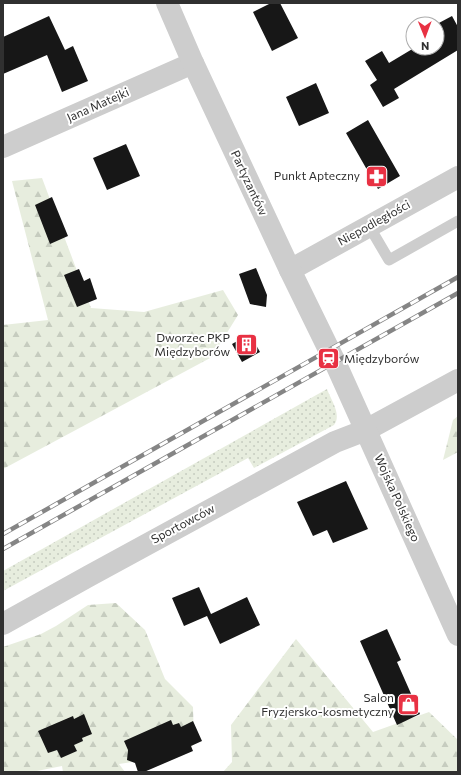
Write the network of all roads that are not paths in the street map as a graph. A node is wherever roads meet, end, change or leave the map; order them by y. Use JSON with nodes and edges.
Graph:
{"nodes":[{"id":1,"x":167,"y":3,"type":"edge"},
{"id":2,"x":193,"y":63,"type":"junction"},
{"id":3,"x":3,"y":147,"type":"edge"},
{"id":4,"x":458,"y":177,"type":"edge"},
{"id":5,"x":458,"y":221,"type":"edge"},
{"id":6,"x":369,"y":226,"type":"junction"},
{"id":7,"x":290,"y":270,"type":"junction"},
{"id":8,"x":335,"y":362,"type":"joint"},
{"id":9,"x":458,"y":380,"type":"edge"},
{"id":10,"x":366,"y":430,"type":"junction"},
{"id":11,"x":3,"y":624,"type":"edge"},
{"id":12,"x":458,"y":635,"type":"edge"}],
"edges":[{"from":1,"to":2,"type":"street","name":"Partyzantów"},
{"from":2,"to":3,"type":"street","name":"Jana Matejki"},
{"from":2,"to":7,"type":"street","name":"Partyzantów"},
{"from":4,"to":6,"type":"street","name":"Niepodległości"},
{"from":5,"to":6,"type":"lane"},
{"from":6,"to":7,"type":"street","name":"Niepodległości"},
{"from":7,"to":8,"type":"street","name":"Partyzantów"},
{"from":8,"to":10,"type":"street","name":"Wojska Polskiego"},
{"from":9,"to":10,"type":"street"},
{"from":10,"to":11,"type":"street","name":"Sportowców"},
{"from":10,"to":12,"type":"street","name":"Wojska Polskiego"}]}
